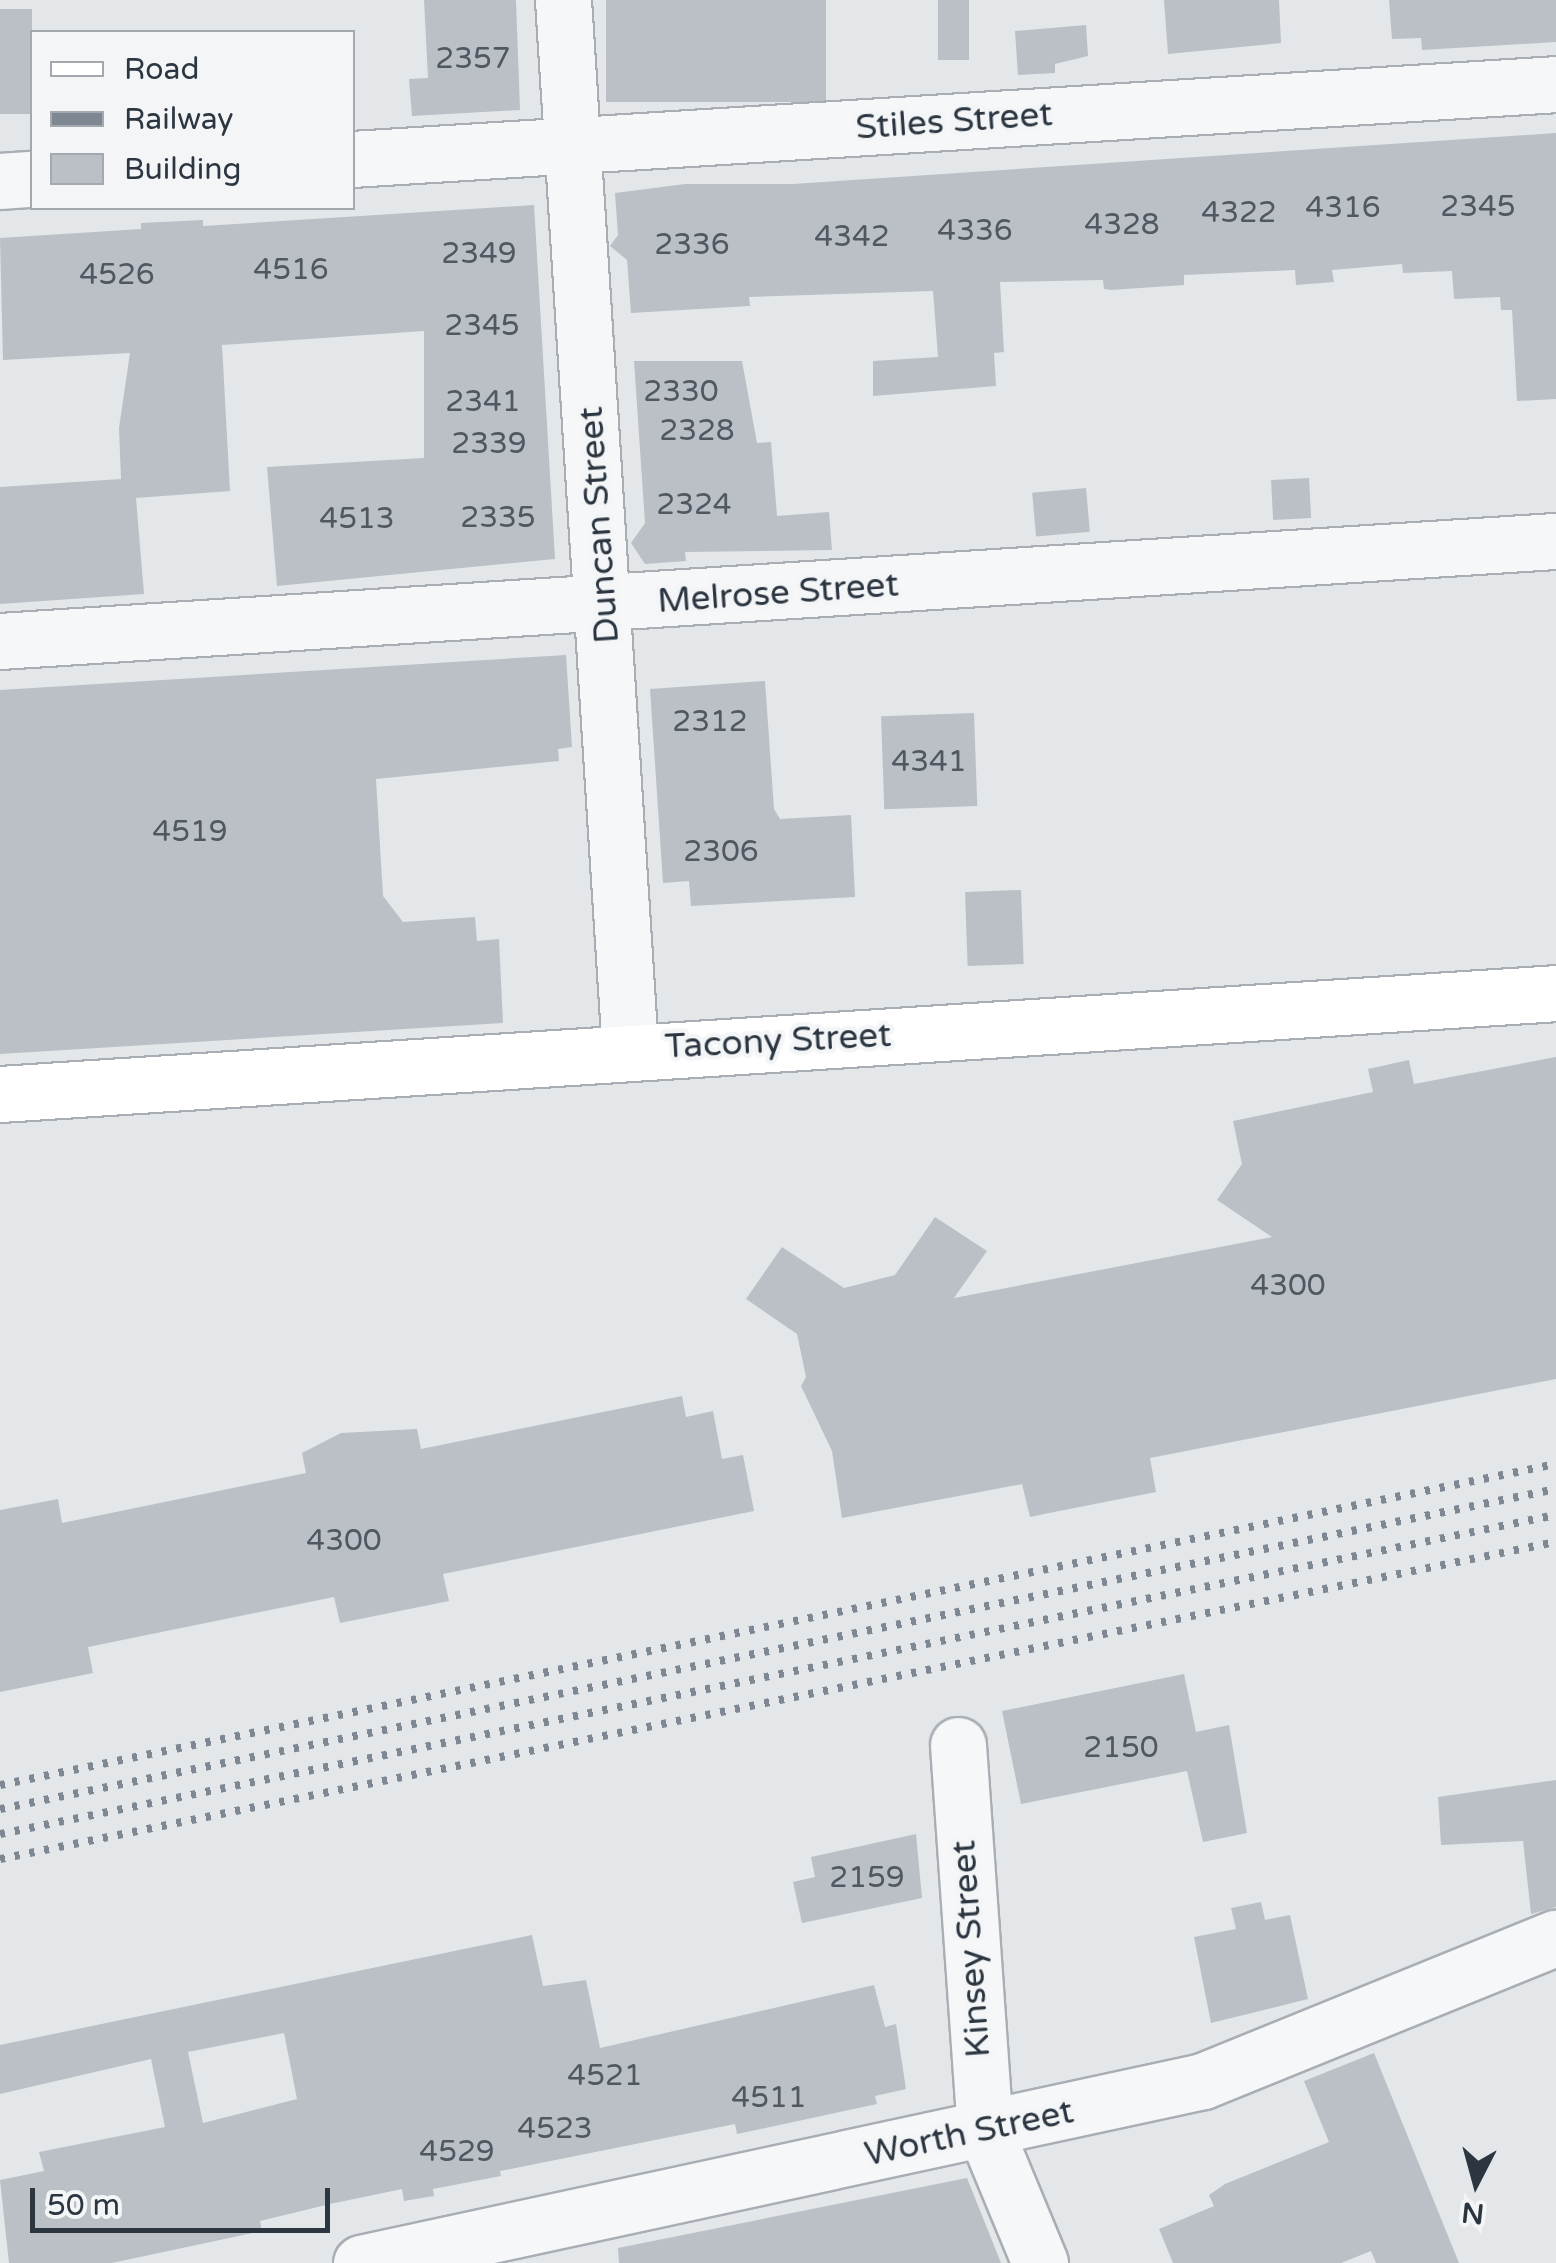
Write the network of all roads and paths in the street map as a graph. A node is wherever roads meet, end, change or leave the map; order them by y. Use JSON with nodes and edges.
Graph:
{"nodes":[{"id":1,"x":564,"y":0,"type":"edge"},
{"id":2,"x":1556,"y":84,"type":"edge"},
{"id":3,"x":573,"y":145,"type":"junction"},
{"id":4,"x":355,"y":159,"type":"edge"},
{"id":5,"x":30,"y":179,"type":"edge"},
{"id":6,"x":0,"y":181,"type":"edge"},
{"id":7,"x":1556,"y":541,"type":"edge"},
{"id":8,"x":605,"y":604,"type":"junction"},
{"id":9,"x":0,"y":641,"type":"edge"},
{"id":10,"x":1556,"y":993,"type":"edge"},
{"id":11,"x":630,"y":1050,"type":"junction"},
{"id":12,"x":0,"y":1094,"type":"edge"},
{"id":13,"x":958,"y":1745,"type":"dead end"},
{"id":14,"x":1556,"y":1938,"type":"edge"},
{"id":15,"x":985,"y":2130,"type":"junction"},
{"id":16,"x":361,"y":2263,"type":"edge"},
{"id":17,"x":1040,"y":2263,"type":"edge"}],
"edges":[{"from":1,"to":3,"type":"street","name":"Duncan Street"},
{"from":2,"to":3,"type":"street","name":"Stiles Street"},
{"from":3,"to":4,"type":"street","name":"Stiles Street"},
{"from":3,"to":8,"type":"street","name":"Duncan Street"},
{"from":5,"to":6,"type":"street"},
{"from":7,"to":8,"type":"street","name":"Melrose Street"},
{"from":8,"to":9,"type":"street","name":"Melrose Street"},
{"from":8,"to":11,"type":"street","name":"Duncan Street"},
{"from":10,"to":11,"type":"main road","name":"Tacony Street"},
{"from":11,"to":12,"type":"main road","name":"Tacony Street"},
{"from":13,"to":15,"type":"street","name":"Kinsey Street"},
{"from":14,"to":15,"type":"street","name":"Worth Street"},
{"from":15,"to":16,"type":"street","name":"Worth Street"},
{"from":15,"to":17,"type":"street","name":"Kinsey Street"}]}
